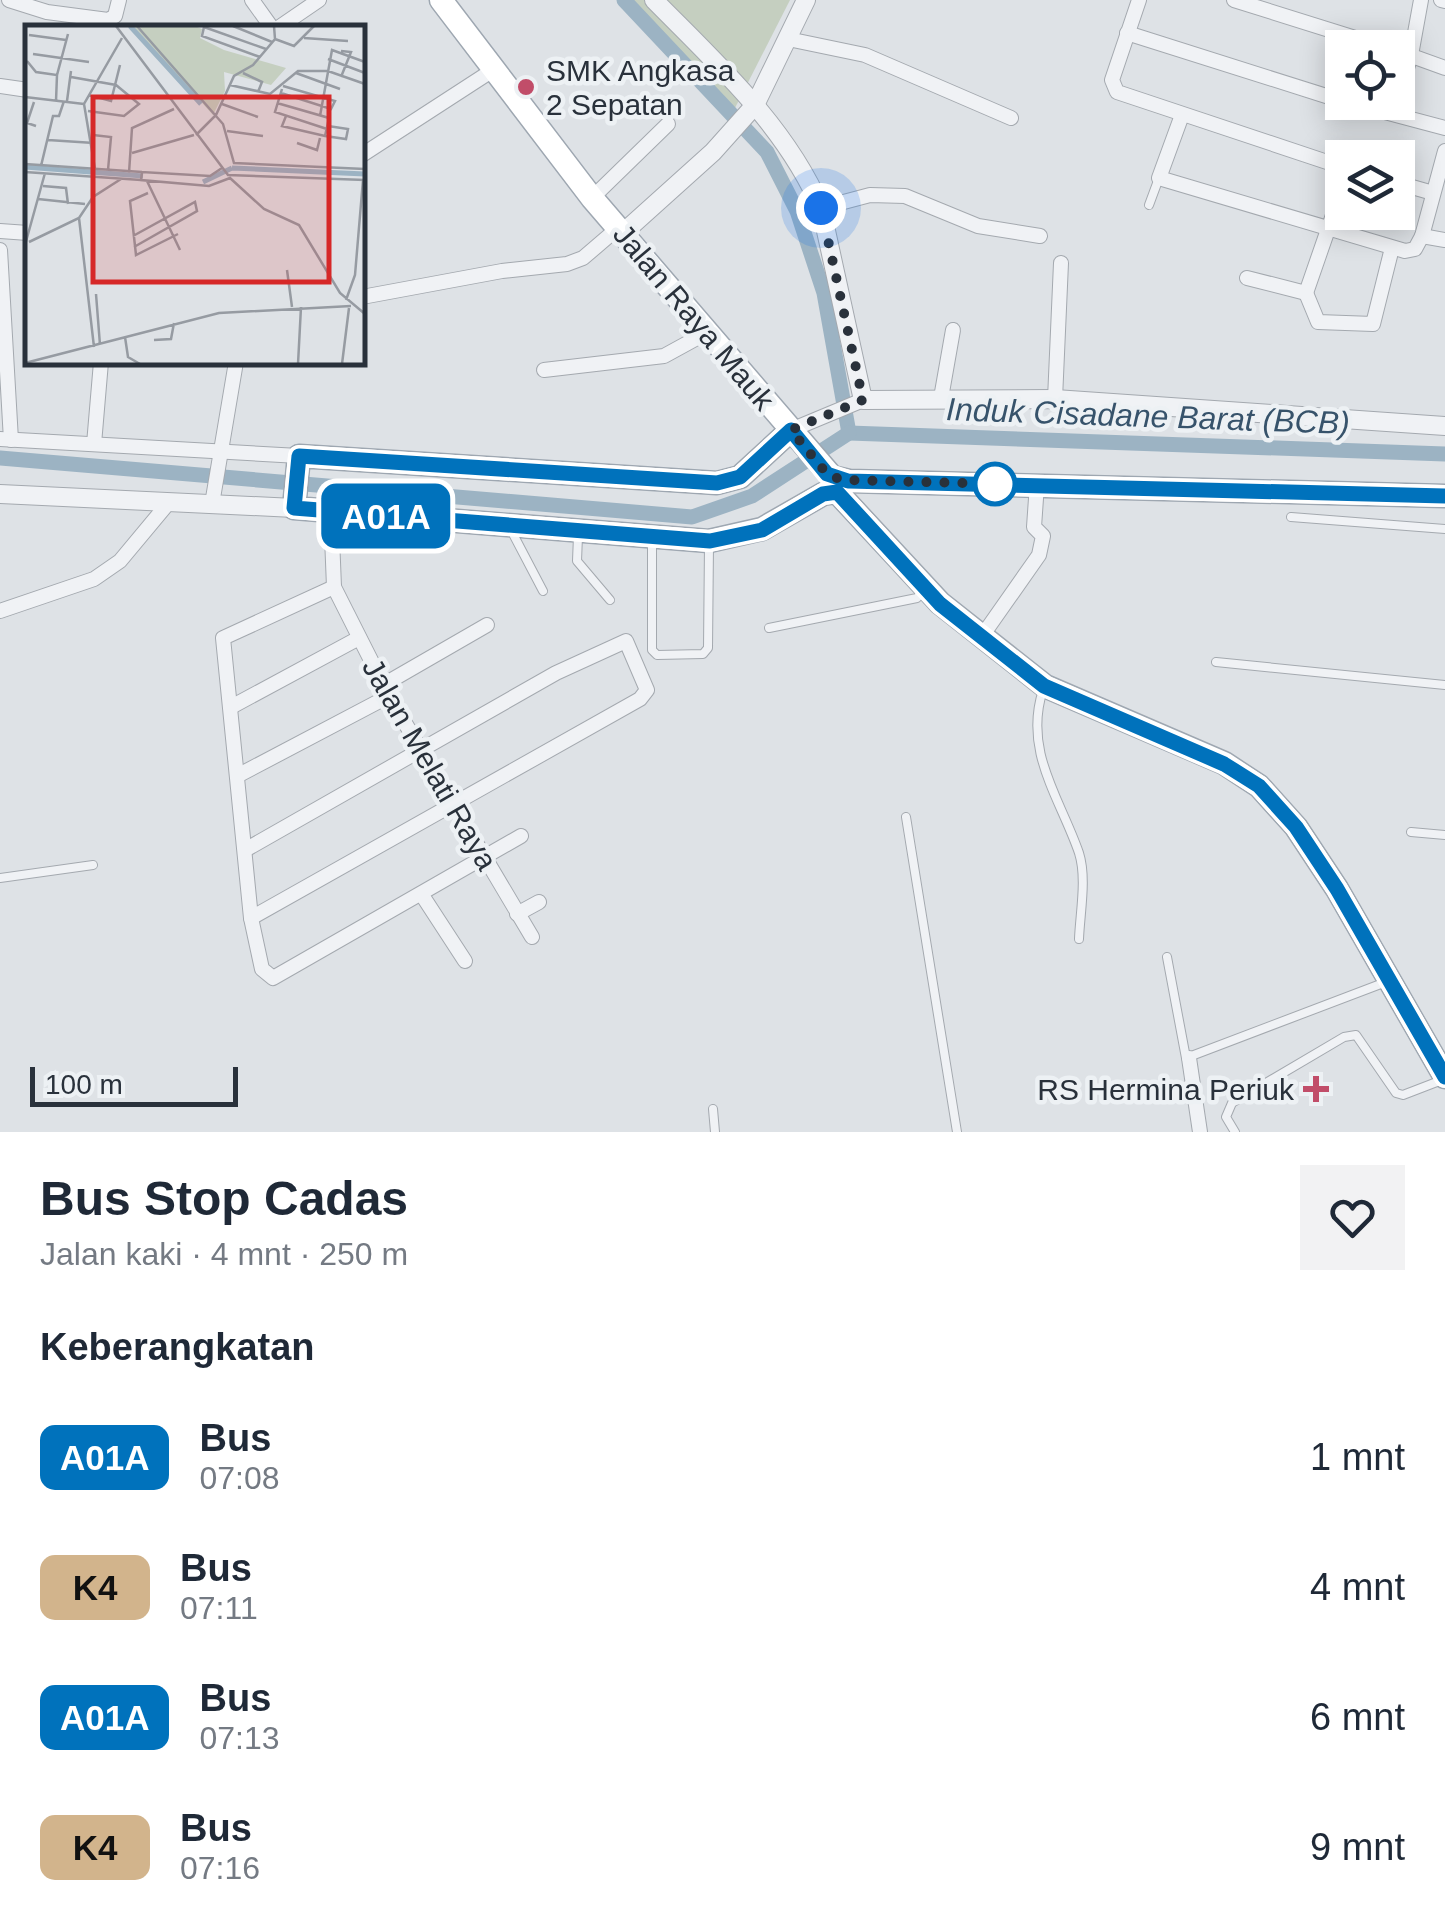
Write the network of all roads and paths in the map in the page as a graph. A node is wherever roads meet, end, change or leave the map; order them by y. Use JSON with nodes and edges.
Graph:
{"nodes":[{"id":1,"x":9,"y":0,"type":"edge"},
{"id":2,"x":119,"y":0,"type":"edge"},
{"id":3,"x":252,"y":0,"type":"edge"},
{"id":4,"x":319,"y":0,"type":"edge"},
{"id":5,"x":441,"y":0,"type":"edge"},
{"id":6,"x":654,"y":0,"type":"edge"},
{"id":7,"x":806,"y":0,"type":"edge"},
{"id":8,"x":1139,"y":0,"type":"edge"},
{"id":9,"x":1234,"y":0,"type":"edge"},
{"id":10,"x":1421,"y":0,"type":"edge"},
{"id":11,"x":273,"y":25,"type":"edge"},
{"id":12,"x":280,"y":25,"type":"edge"},
{"id":13,"x":1330,"y":30,"type":"edge"},
{"id":14,"x":1411,"y":30,"type":"edge"},
{"id":15,"x":1127,"y":34,"type":"junction"},
{"id":16,"x":788,"y":39,"type":"junction"},
{"id":17,"x":1415,"y":57,"type":"edge"},
{"id":18,"x":1445,"y":68,"type":"edge"},
{"id":19,"x":493,"y":70,"type":"junction"},
{"id":20,"x":0,"y":86,"type":"edge"},
{"id":21,"x":25,"y":90,"type":"edge"},
{"id":22,"x":1325,"y":96,"type":"edge"},
{"id":23,"x":750,"y":110,"type":"junction"},
{"id":24,"x":1182,"y":114,"type":"junction"},
{"id":25,"x":1415,"y":115,"type":"edge"},
{"id":26,"x":1011,"y":118,"type":"dead end"},
{"id":27,"x":668,"y":124,"type":"dead end"},
{"id":28,"x":1445,"y":128,"type":"edge"},
{"id":29,"x":1445,"y":152,"type":"edge"},
{"id":30,"x":365,"y":153,"type":"edge"},
{"id":31,"x":1325,"y":161,"type":"edge"},
{"id":32,"x":1442,"y":174,"type":"edge"},
{"id":33,"x":1159,"y":178,"type":"junction"},
{"id":34,"x":1415,"y":188,"type":"edge"},
{"id":35,"x":1433,"y":194,"type":"junction"},
{"id":36,"x":592,"y":198,"type":"junction"},
{"id":37,"x":1149,"y":204,"type":"dead end"},
{"id":38,"x":821,"y":208,"type":"junction"},
{"id":39,"x":1325,"y":229,"type":"edge"},
{"id":40,"x":621,"y":230,"type":"junction"},
{"id":41,"x":1327,"y":230,"type":"joint"},
{"id":42,"x":0,"y":231,"type":"edge"},
{"id":43,"x":25,"y":233,"type":"edge"},
{"id":44,"x":1040,"y":236,"type":"dead end"},
{"id":45,"x":1422,"y":236,"type":"junction"},
{"id":46,"x":1445,"y":240,"type":"edge"},
{"id":47,"x":1392,"y":248,"type":"junction"},
{"id":48,"x":0,"y":250,"type":"edge"},
{"id":49,"x":1061,"y":263,"type":"dead end"},
{"id":50,"x":1247,"y":278,"type":"dead end"},
{"id":51,"x":2,"y":282,"type":"edge"},
{"id":52,"x":1306,"y":293,"type":"junction"},
{"id":53,"x":365,"y":296,"type":"edge"},
{"id":54,"x":953,"y":330,"type":"dead end"},
{"id":55,"x":706,"y":333,"type":"junction"},
{"id":56,"x":101,"y":365,"type":"edge"},
{"id":57,"x":235,"y":365,"type":"edge"},
{"id":58,"x":544,"y":370,"type":"dead end"},
{"id":59,"x":941,"y":398,"type":"junction"},
{"id":60,"x":1056,"y":400,"type":"junction"},
{"id":61,"x":857,"y":403,"type":"junction"},
{"id":62,"x":1445,"y":426,"type":"edge"},
{"id":63,"x":797,"y":431,"type":"junction"},
{"id":64,"x":6,"y":440,"type":"edge"},
{"id":65,"x":94,"y":444,"type":"junction"},
{"id":66,"x":220,"y":455,"type":"junction"},
{"id":67,"x":298,"y":461,"type":"junction"},
{"id":68,"x":832,"y":483,"type":"junction"},
{"id":69,"x":1038,"y":484,"type":"junction"},
{"id":70,"x":0,"y":494,"type":"edge"},
{"id":71,"x":213,"y":496,"type":"junction"},
{"id":72,"x":1445,"y":496,"type":"edge"},
{"id":73,"x":170,"y":501,"type":"junction"},
{"id":74,"x":294,"y":502,"type":"junction"},
{"id":75,"x":331,"y":512,"type":"junction"},
{"id":76,"x":1291,"y":516,"type":"dead end"},
{"id":77,"x":509,"y":526,"type":"junction"},
{"id":78,"x":1445,"y":530,"type":"edge"},
{"id":79,"x":578,"y":531,"type":"junction"},
{"id":80,"x":652,"y":537,"type":"junction"},
{"id":81,"x":710,"y":541,"type":"junction"},
{"id":82,"x":334,"y":587,"type":"junction"},
{"id":83,"x":924,"y":589,"type":"junction"},
{"id":84,"x":543,"y":591,"type":"dead end"},
{"id":85,"x":610,"y":600,"type":"dead end"},
{"id":86,"x":0,"y":611,"type":"edge"},
{"id":87,"x":487,"y":625,"type":"dead end"},
{"id":88,"x":769,"y":628,"type":"dead end"},
{"id":89,"x":358,"y":638,"type":"junction"},
{"id":90,"x":980,"y":640,"type":"junction"},
{"id":91,"x":1216,"y":662,"type":"dead end"},
{"id":92,"x":1445,"y":685,"type":"edge"},
{"id":93,"x":1044,"y":686,"type":"junction"},
{"id":94,"x":386,"y":691,"type":"junction"},
{"id":95,"x":231,"y":707,"type":"junction"},
{"id":96,"x":420,"y":748,"type":"junction"},
{"id":97,"x":237,"y":776,"type":"junction"},
{"id":98,"x":452,"y":804,"type":"junction"},
{"id":99,"x":906,"y":817,"type":"dead end"},
{"id":100,"x":1411,"y":832,"type":"dead end"},
{"id":101,"x":1445,"y":834,"type":"edge"},
{"id":102,"x":521,"y":836,"type":"dead end"},
{"id":103,"x":245,"y":850,"type":"junction"},
{"id":104,"x":482,"y":859,"type":"junction"},
{"id":105,"x":93,"y":865,"type":"dead end"},
{"id":106,"x":0,"y":878,"type":"edge"},
{"id":107,"x":422,"y":896,"type":"junction"},
{"id":108,"x":540,"y":902,"type":"dead end"},
{"id":109,"x":518,"y":914,"type":"junction"},
{"id":110,"x":251,"y":918,"type":"junction"},
{"id":111,"x":532,"y":937,"type":"dead end"},
{"id":112,"x":1080,"y":939,"type":"dead end"},
{"id":113,"x":1167,"y":956,"type":"dead end"},
{"id":114,"x":465,"y":961,"type":"dead end"},
{"id":115,"x":1390,"y":980,"type":"junction"},
{"id":116,"x":1189,"y":1058,"type":"junction"},
{"id":117,"x":1445,"y":1078,"type":"edge"},
{"id":118,"x":713,"y":1109,"type":"dead end"},
{"id":119,"x":715,"y":1132,"type":"edge"},
{"id":120,"x":957,"y":1132,"type":"edge"},
{"id":121,"x":1200,"y":1132,"type":"edge"},
{"id":122,"x":1236,"y":1132,"type":"edge"}],
"edges":[{"from":1,"to":2,"type":"street"},
{"from":3,"to":11,"type":"street"},
{"from":4,"to":12,"type":"street"},
{"from":5,"to":19,"type":"main road","name":"Jalan Raya Mauk"},
{"from":6,"to":23,"type":"street"},
{"from":7,"to":16,"type":"street"},
{"from":8,"to":15,"type":"street"},
{"from":9,"to":13,"type":"street"},
{"from":10,"to":14,"type":"street"},
{"from":15,"to":22,"type":"street"},
{"from":15,"to":24,"type":"street"},
{"from":16,"to":23,"type":"street"},
{"from":16,"to":26,"type":"street"},
{"from":17,"to":18,"type":"street"},
{"from":19,"to":30,"type":"street"},
{"from":19,"to":36,"type":"main road","name":"Jalan Raya Mauk"},
{"from":20,"to":21,"type":"street"},
{"from":23,"to":38,"type":"street"},
{"from":23,"to":40,"type":"street"},
{"from":24,"to":31,"type":"street"},
{"from":24,"to":33,"type":"street"},
{"from":25,"to":28,"type":"street"},
{"from":27,"to":36,"type":"street"},
{"from":29,"to":32,"type":"street"},
{"from":32,"to":35,"type":"street"},
{"from":33,"to":37,"type":"lane"},
{"from":33,"to":39,"type":"street"},
{"from":34,"to":35,"type":"street"},
{"from":35,"to":45,"type":"street"},
{"from":36,"to":40,"type":"main road","name":"Jalan Raya Mauk"},
{"from":38,"to":44,"type":"street"},
{"from":38,"to":61,"type":"street"},
{"from":40,"to":53,"type":"street"},
{"from":40,"to":55,"type":"main road","name":"Jalan Raya Mauk"},
{"from":41,"to":47,"type":"street"},
{"from":41,"to":52,"type":"street"},
{"from":42,"to":43,"type":"street"},
{"from":45,"to":46,"type":"street"},
{"from":45,"to":47,"type":"street"},
{"from":47,"to":52,"type":"street"},
{"from":48,"to":51,"type":"street"},
{"from":49,"to":60,"type":"street"},
{"from":50,"to":52,"type":"street"},
{"from":51,"to":64,"type":"street"},
{"from":54,"to":59,"type":"street"},
{"from":55,"to":58,"type":"street"},
{"from":55,"to":63,"type":"main road","name":"Jalan Raya Mauk"},
{"from":56,"to":65,"type":"street"},
{"from":57,"to":66,"type":"street"},
{"from":59,"to":60,"type":"street"},
{"from":59,"to":61,"type":"street"},
{"from":60,"to":62,"type":"street"},
{"from":61,"to":63,"type":"street"},
{"from":63,"to":67,"type":"main road"},
{"from":63,"to":68,"type":"main road","name":"Jalan Raya Mauk"},
{"from":64,"to":65,"type":"street"},
{"from":65,"to":66,"type":"street"},
{"from":66,"to":67,"type":"street"},
{"from":66,"to":71,"type":"street"},
{"from":67,"to":74,"type":"main road"},
{"from":68,"to":69,"type":"main road"},
{"from":68,"to":81,"type":"main road"},
{"from":68,"to":83,"type":"main road","name":"Jalan Raya Mauk"},
{"from":69,"to":72,"type":"main road"},
{"from":69,"to":90,"type":"street"},
{"from":70,"to":73,"type":"street"},
{"from":71,"to":73,"type":"street"},
{"from":71,"to":74,"type":"street"},
{"from":73,"to":86,"type":"street"},
{"from":74,"to":75,"type":"main road"},
{"from":75,"to":77,"type":"main road"},
{"from":75,"to":82,"type":"street"},
{"from":76,"to":78,"type":"lane"},
{"from":77,"to":79,"type":"main road"},
{"from":77,"to":84,"type":"lane"},
{"from":79,"to":80,"type":"main road"},
{"from":79,"to":85,"type":"lane"},
{"from":80,"to":81,"type":"main road"},
{"from":80,"to":81,"type":"lane"},
{"from":82,"to":89,"type":"street","name":"Jalan Melati Raya"},
{"from":82,"to":95,"type":"street"},
{"from":83,"to":88,"type":"lane"},
{"from":83,"to":90,"type":"main road","name":"Jalan Raya Mauk"},
{"from":87,"to":94,"type":"street"},
{"from":89,"to":94,"type":"street","name":"Jalan Melati Raya"},
{"from":89,"to":95,"type":"street"},
{"from":90,"to":93,"type":"main road","name":"Jalan Raya Mauk"},
{"from":91,"to":92,"type":"lane"},
{"from":93,"to":112,"type":"lane"},
{"from":93,"to":115,"type":"main road","name":"Jalan Raya Mauk"},
{"from":94,"to":96,"type":"street","name":"Jalan Melati Raya"},
{"from":94,"to":97,"type":"street"},
{"from":95,"to":97,"type":"street"},
{"from":96,"to":98,"type":"street","name":"Jalan Melati Raya"},
{"from":96,"to":98,"type":"street"},
{"from":96,"to":103,"type":"street"},
{"from":97,"to":103,"type":"street"},
{"from":98,"to":104,"type":"street","name":"Jalan Melati Raya"},
{"from":98,"to":110,"type":"street"},
{"from":99,"to":120,"type":"lane"},
{"from":100,"to":101,"type":"lane"},
{"from":102,"to":104,"type":"street"},
{"from":103,"to":110,"type":"street"},
{"from":104,"to":107,"type":"street"},
{"from":104,"to":109,"type":"street","name":"Jalan Melati Raya"},
{"from":105,"to":106,"type":"lane"},
{"from":107,"to":110,"type":"street"},
{"from":107,"to":114,"type":"street"},
{"from":108,"to":109,"type":"street"},
{"from":109,"to":111,"type":"street","name":"Jalan Melati Raya"},
{"from":113,"to":116,"type":"lane"},
{"from":115,"to":116,"type":"lane"},
{"from":115,"to":117,"type":"main road","name":"Jalan Raya Mauk"},
{"from":116,"to":121,"type":"street"},
{"from":117,"to":122,"type":"lane"},
{"from":118,"to":119,"type":"lane"}]}
